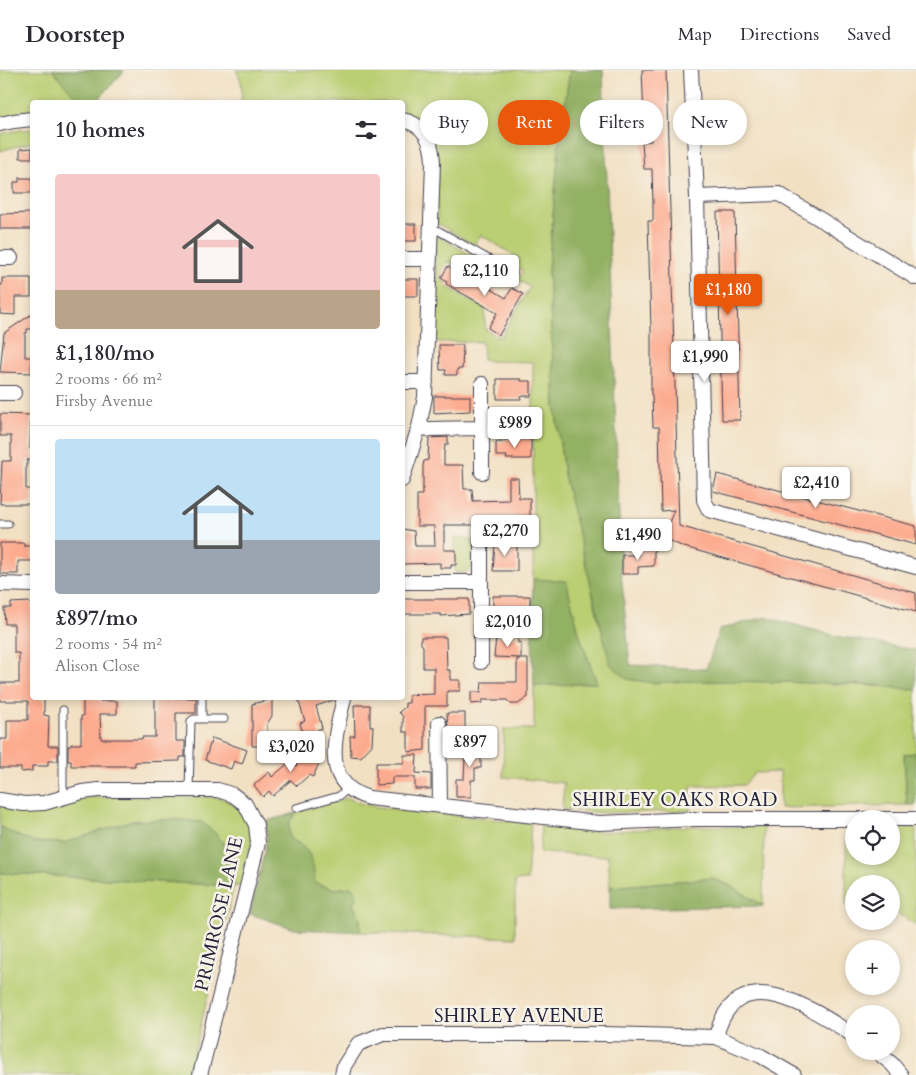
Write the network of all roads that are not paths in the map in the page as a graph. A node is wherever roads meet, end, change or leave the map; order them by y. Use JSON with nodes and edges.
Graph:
{"nodes":[{"id":1,"x":691,"y":70,"type":"edge"},
{"id":2,"x":30,"y":119,"type":"edge"},
{"id":3,"x":405,"y":121,"type":"edge"},
{"id":4,"x":0,"y":124,"type":"edge"},
{"id":5,"x":697,"y":197,"type":"junction"},
{"id":6,"x":431,"y":229,"type":"junction"},
{"id":7,"x":405,"y":259,"type":"edge"},
{"id":8,"x":430,"y":259,"type":"junction"},
{"id":9,"x":513,"y":273,"type":"dead end"},
{"id":10,"x":916,"y":278,"type":"edge"},
{"id":11,"x":405,"y":382,"type":"edge"},
{"id":12,"x":426,"y":382,"type":"junction"},
{"id":13,"x":482,"y":384,"type":"dead end"},
{"id":14,"x":420,"y":427,"type":"junction"},
{"id":15,"x":482,"y":428,"type":"junction"},
{"id":16,"x":405,"y":471,"type":"edge"},
{"id":17,"x":482,"y":472,"type":"dead end"},
{"id":18,"x":0,"y":524,"type":"edge"},
{"id":19,"x":8,"y":524,"type":"dead end"},
{"id":20,"x":518,"y":534,"type":"dead end"},
{"id":21,"x":916,"y":567,"type":"edge"},
{"id":22,"x":405,"y":582,"type":"edge"},
{"id":23,"x":481,"y":582,"type":"junction"},
{"id":24,"x":0,"y":584,"type":"edge"},
{"id":25,"x":30,"y":585,"type":"edge"},
{"id":26,"x":481,"y":662,"type":"dead end"},
{"id":27,"x":202,"y":700,"type":"edge"},
{"id":28,"x":344,"y":700,"type":"edge"},
{"id":29,"x":63,"y":710,"type":"dead end"},
{"id":30,"x":202,"y":719,"type":"junction"},
{"id":31,"x":224,"y":719,"type":"dead end"},
{"id":32,"x":439,"y":723,"type":"dead end"},
{"id":33,"x":349,"y":788,"type":"junction"},
{"id":34,"x":189,"y":790,"type":"junction"},
{"id":35,"x":65,"y":797,"type":"junction"},
{"id":36,"x":0,"y":800,"type":"edge"},
{"id":37,"x":440,"y":806,"type":"junction"},
{"id":38,"x":296,"y":808,"type":"dead end"},
{"id":39,"x":916,"y":819,"type":"edge"},
{"id":40,"x":845,"y":1031,"type":"edge"},
{"id":41,"x":716,"y":1037,"type":"junction"},
{"id":42,"x":887,"y":1060,"type":"edge"},
{"id":43,"x":200,"y":1075,"type":"edge"},
{"id":44,"x":342,"y":1075,"type":"edge"},
{"id":45,"x":794,"y":1075,"type":"edge"},
{"id":46,"x":901,"y":1075,"type":"edge"}],
"edges":[{"from":1,"to":5,"type":"street"},
{"from":2,"to":4,"type":"street"},
{"from":3,"to":6,"type":"street"},
{"from":5,"to":10,"type":"street"},
{"from":5,"to":21,"type":"street"},
{"from":6,"to":8,"type":"street"},
{"from":6,"to":9,"type":"lane"},
{"from":7,"to":8,"type":"street"},
{"from":8,"to":12,"type":"street"},
{"from":11,"to":12,"type":"street"},
{"from":12,"to":14,"type":"street"},
{"from":13,"to":15,"type":"street"},
{"from":14,"to":15,"type":"street"},
{"from":14,"to":16,"type":"street"},
{"from":15,"to":17,"type":"street"},
{"from":18,"to":19,"type":"lane"},
{"from":20,"to":23,"type":"street"},
{"from":22,"to":23,"type":"street"},
{"from":23,"to":26,"type":"street"},
{"from":24,"to":25,"type":"street"},
{"from":27,"to":30,"type":"lane"},
{"from":28,"to":33,"type":"street"},
{"from":29,"to":35,"type":"lane"},
{"from":30,"to":31,"type":"lane"},
{"from":30,"to":34,"type":"lane"},
{"from":32,"to":37,"type":"street"},
{"from":33,"to":37,"type":"street","name":"SHIRLEY OAKS ROAD"},
{"from":33,"to":38,"type":"lane"},
{"from":34,"to":35,"type":"street","name":"PRIMROSE LANE"},
{"from":34,"to":43,"type":"street","name":"PRIMROSE LANE"},
{"from":35,"to":36,"type":"street","name":"PRIMROSE LANE"},
{"from":37,"to":39,"type":"street","name":"SHIRLEY OAKS ROAD"},
{"from":40,"to":41,"type":"street"},
{"from":41,"to":44,"type":"street","name":"SHIRLEY AVENUE"},
{"from":41,"to":45,"type":"street","name":"SHIRLEY AVENUE"},
{"from":42,"to":46,"type":"street"}]}
